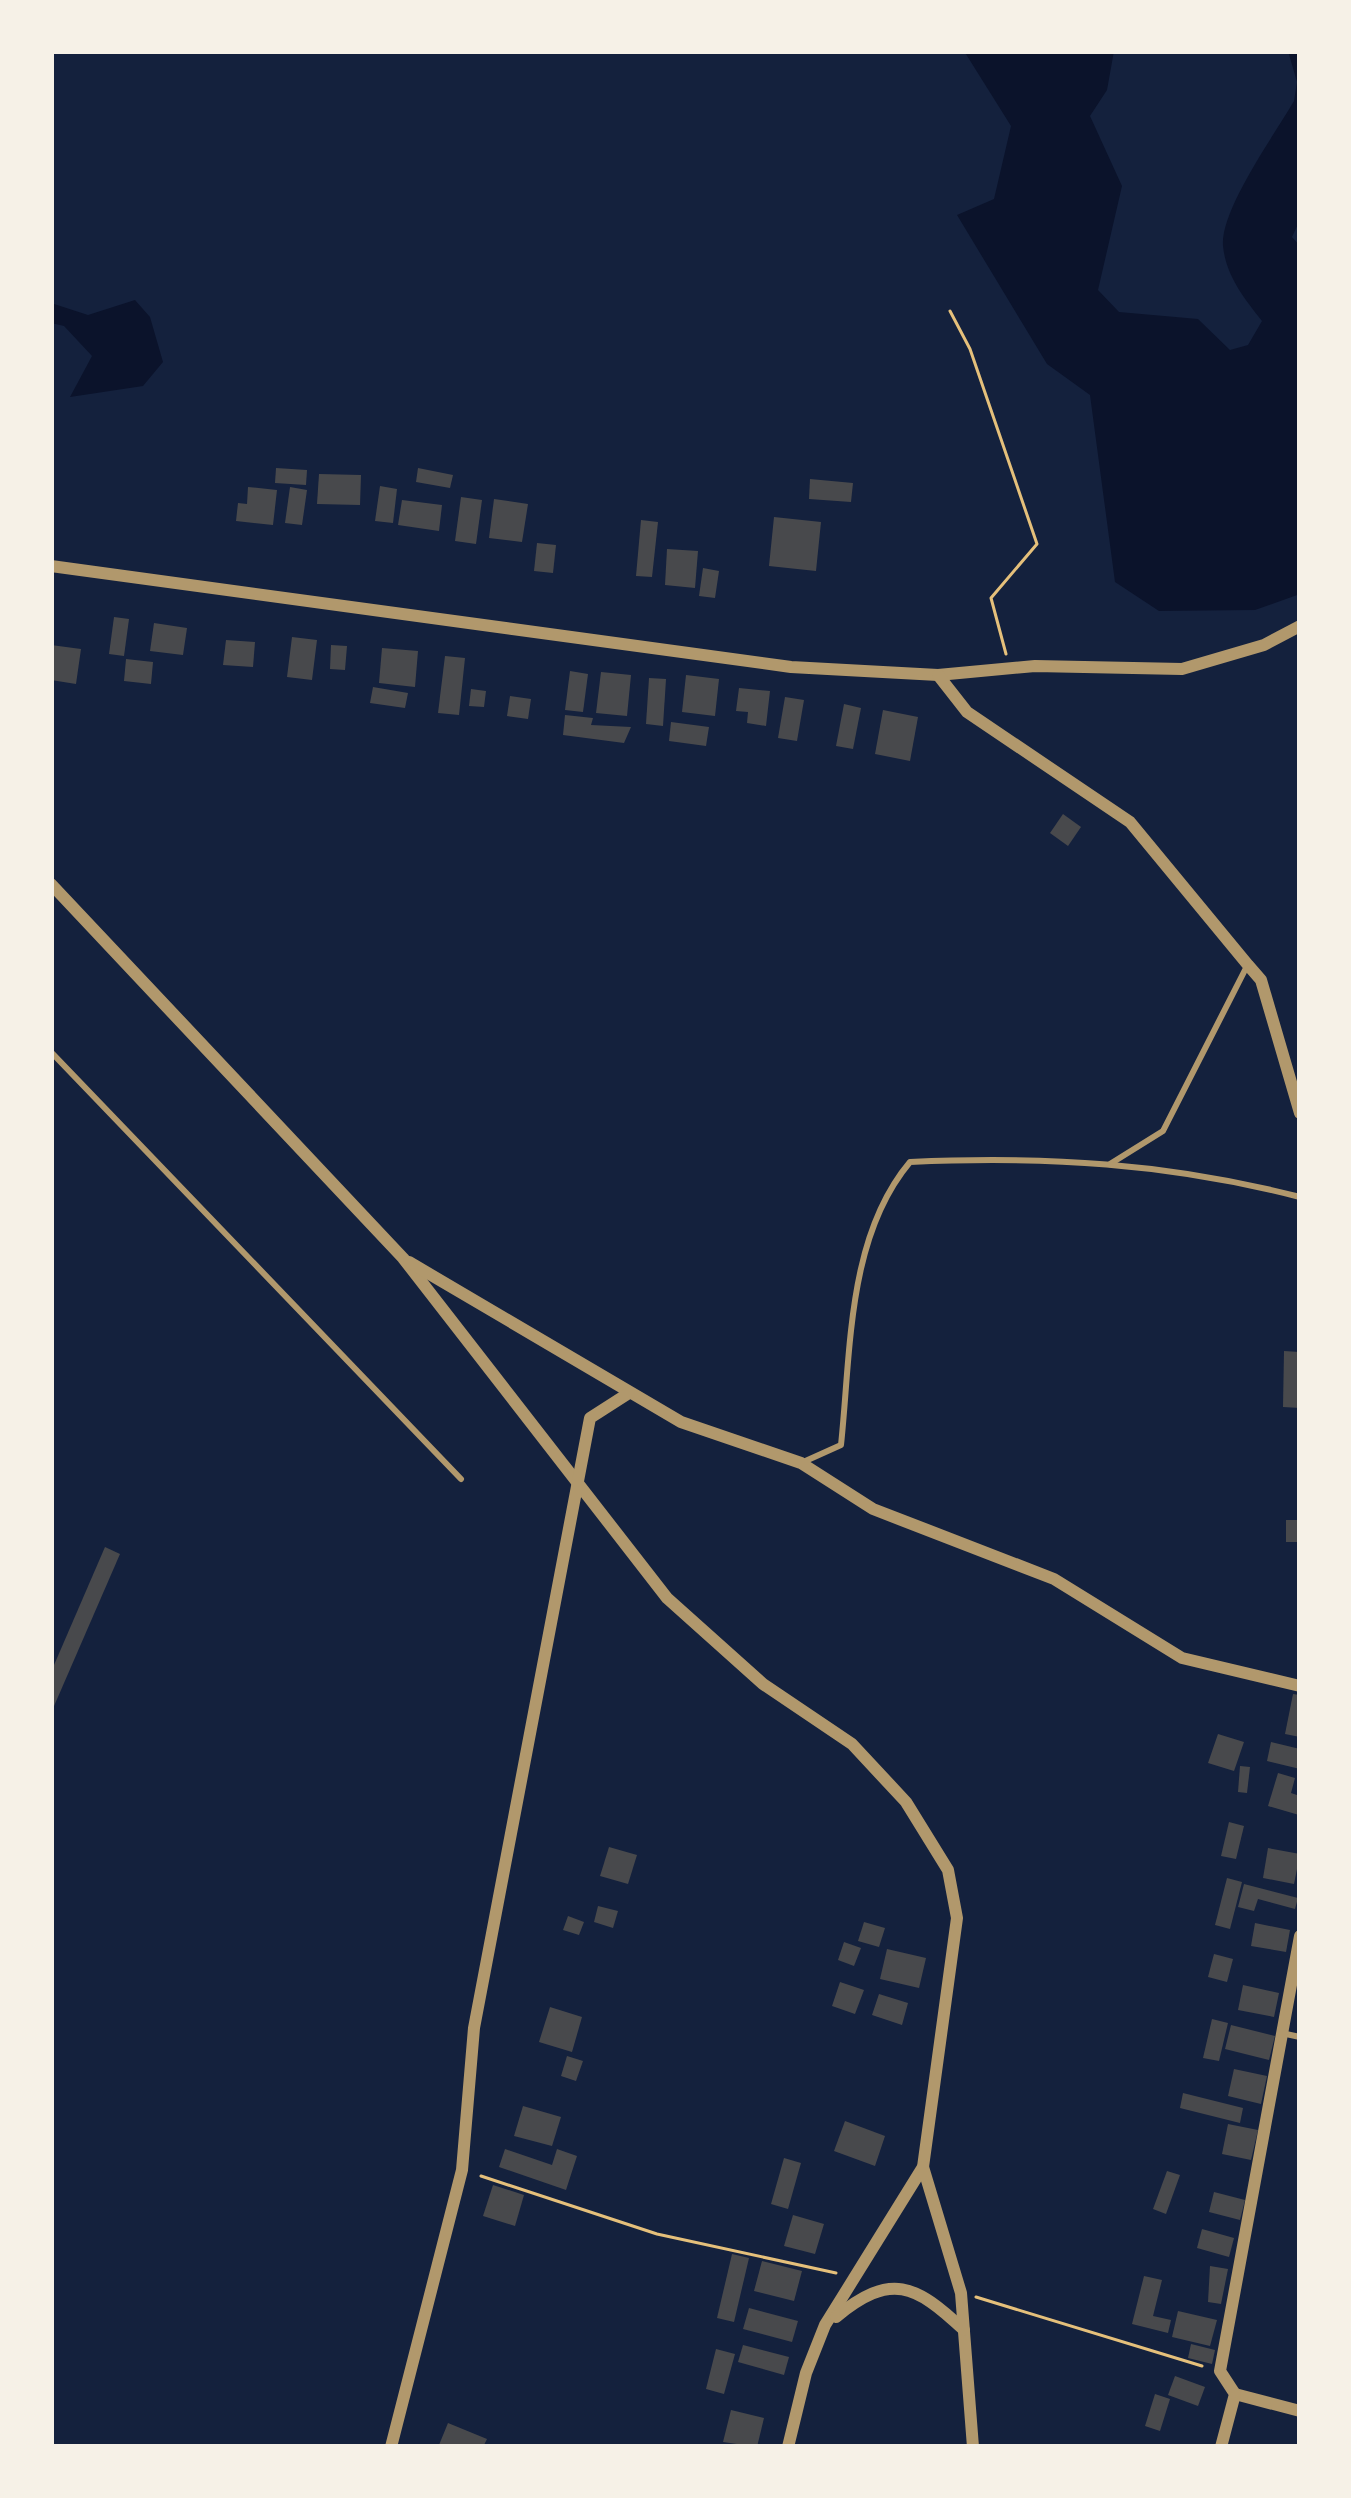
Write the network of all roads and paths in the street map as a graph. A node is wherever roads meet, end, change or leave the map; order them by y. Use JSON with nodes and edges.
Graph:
{"nodes":[{"id":1,"x":950,"y":311,"type":"dead end"},
{"id":2,"x":51,"y":566,"type":"edge"},
{"id":3,"x":1300,"y":626,"type":"edge"},
{"id":4,"x":1010,"y":668,"type":"junction"},
{"id":5,"x":938,"y":675,"type":"junction"},
{"id":6,"x":51,"y":884,"type":"edge"},
{"id":7,"x":1248,"y":965,"type":"junction"},
{"id":8,"x":51,"y":1052,"type":"edge"},
{"id":9,"x":1300,"y":1113,"type":"edge"},
{"id":10,"x":1110,"y":1164,"type":"junction"},
{"id":11,"x":1300,"y":1197,"type":"edge"},
{"id":12,"x":403,"y":1258,"type":"junction"},
{"id":13,"x":628,"y":1393,"type":"junction"},
{"id":14,"x":801,"y":1463,"type":"junction"},
{"id":15,"x":461,"y":1479,"type":"dead end"},
{"id":16,"x":579,"y":1491,"type":"junction"},
{"id":17,"x":1300,"y":1686,"type":"edge"},
{"id":18,"x":1300,"y":1936,"type":"edge"},
{"id":19,"x":1293,"y":2035,"type":"edge"},
{"id":20,"x":923,"y":2167,"type":"junction"},
{"id":21,"x":462,"y":2170,"type":"junction"},
{"id":22,"x":856,"y":2278,"type":"junction"},
{"id":23,"x":961,"y":2293,"type":"junction"},
{"id":24,"x":825,"y":2325,"type":"junction"},
{"id":25,"x":964,"y":2330,"type":"junction"},
{"id":26,"x":1220,"y":2371,"type":"junction"},
{"id":27,"x":1235,"y":2394,"type":"junction"},
{"id":28,"x":1300,"y":2411,"type":"edge"},
{"id":29,"x":391,"y":2447,"type":"edge"},
{"id":30,"x":788,"y":2447,"type":"edge"},
{"id":31,"x":973,"y":2447,"type":"edge"},
{"id":32,"x":1221,"y":2447,"type":"edge"}],
"edges":[{"from":1,"to":4,"type":"path"},
{"from":2,"to":5,"type":"street"},
{"from":3,"to":4,"type":"street"},
{"from":4,"to":5,"type":"street"},
{"from":5,"to":7,"type":"street"},
{"from":6,"to":12,"type":"street"},
{"from":7,"to":9,"type":"street"},
{"from":7,"to":10,"type":"lane"},
{"from":8,"to":15,"type":"lane"},
{"from":10,"to":11,"type":"lane"},
{"from":10,"to":14,"type":"lane"},
{"from":12,"to":13,"type":"street"},
{"from":12,"to":16,"type":"street"},
{"from":13,"to":14,"type":"street"},
{"from":13,"to":16,"type":"street"},
{"from":14,"to":17,"type":"street"},
{"from":16,"to":20,"type":"street"},
{"from":16,"to":21,"type":"street"},
{"from":18,"to":19,"type":"street"},
{"from":19,"to":26,"type":"street"},
{"from":20,"to":22,"type":"street"},
{"from":20,"to":23,"type":"street"},
{"from":21,"to":22,"type":"path"},
{"from":21,"to":29,"type":"street"},
{"from":22,"to":24,"type":"street"},
{"from":23,"to":25,"type":"street"},
{"from":23,"to":26,"type":"path"},
{"from":24,"to":25,"type":"street"},
{"from":24,"to":30,"type":"street"},
{"from":25,"to":31,"type":"street"},
{"from":26,"to":27,"type":"street"},
{"from":27,"to":28,"type":"street"},
{"from":27,"to":32,"type":"street"}]}
